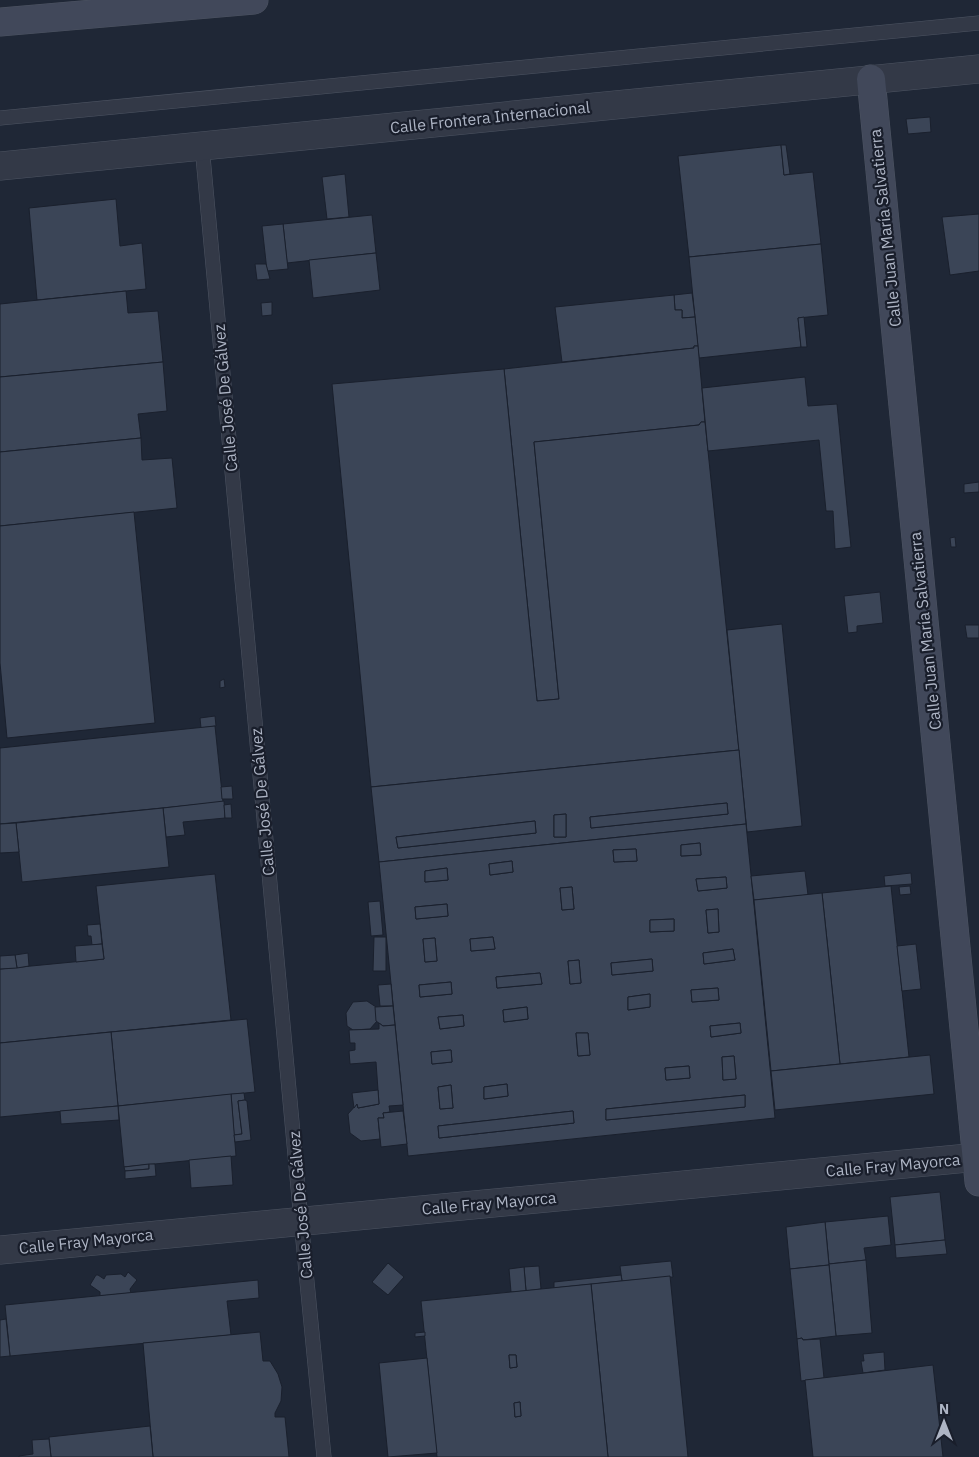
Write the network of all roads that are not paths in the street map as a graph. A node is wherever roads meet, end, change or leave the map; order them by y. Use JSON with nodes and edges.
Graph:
{"nodes":[{"id":1,"x":254,"y":0,"type":"edge"},
{"id":2,"x":0,"y":22,"type":"edge"},
{"id":3,"x":979,"y":23,"type":"edge"},
{"id":4,"x":979,"y":69,"type":"edge"},
{"id":5,"x":871,"y":79,"type":"junction"},
{"id":6,"x":0,"y":118,"type":"edge"},
{"id":7,"x":202,"y":146,"type":"junction"},
{"id":8,"x":0,"y":166,"type":"edge"},
{"id":9,"x":978,"y":1165,"type":"edge"},
{"id":10,"x":301,"y":1220,"type":"junction"},
{"id":11,"x":0,"y":1250,"type":"edge"},
{"id":12,"x":324,"y":1457,"type":"edge"}],
"edges":[{"from":1,"to":2,"type":"street"},
{"from":3,"to":6,"type":"lane"},
{"from":4,"to":5,"type":"street","name":"Calle Frontera Internacional"},
{"from":5,"to":7,"type":"street","name":"Calle Frontera Internacional"},
{"from":5,"to":9,"type":"street","name":"Calle Juan María Salvatierra"},
{"from":7,"to":8,"type":"street","name":"Calle Frontera Internacional"},
{"from":7,"to":10,"type":"lane","name":"Calle José De Gálvez"},
{"from":9,"to":10,"type":"street","name":"Calle Fray Mayorca"},
{"from":10,"to":11,"type":"street","name":"Calle Fray Mayorca"},
{"from":10,"to":12,"type":"lane","name":"Calle José De Gálvez"}]}
